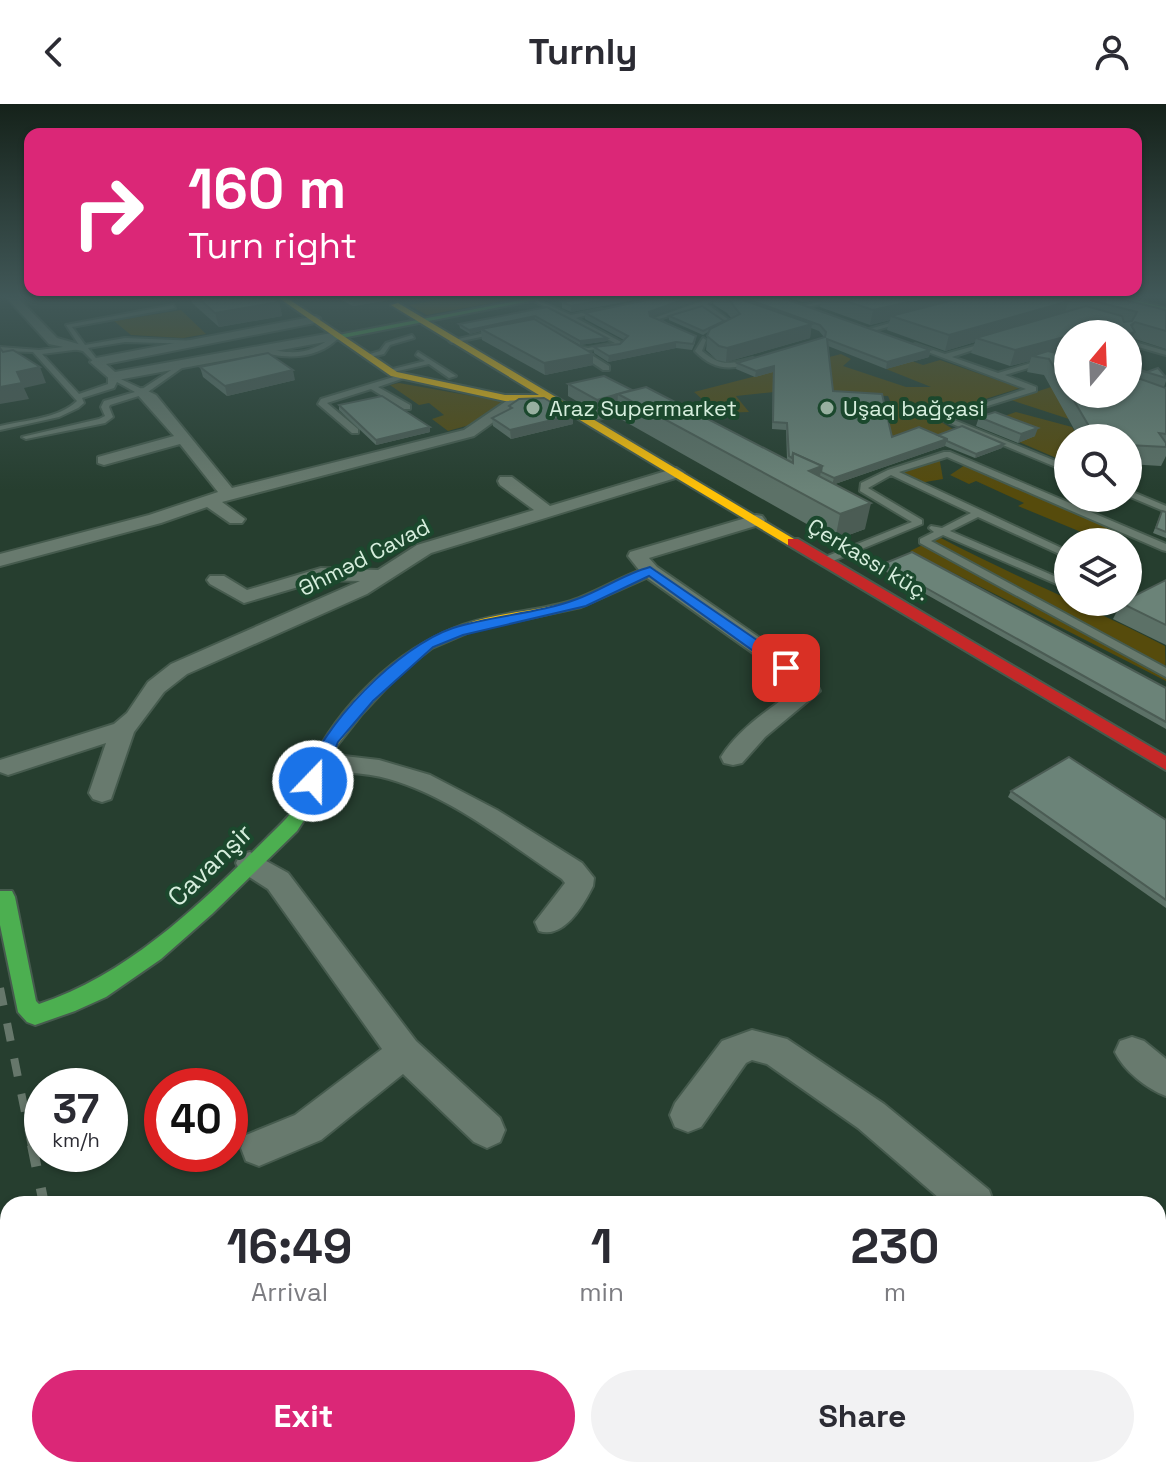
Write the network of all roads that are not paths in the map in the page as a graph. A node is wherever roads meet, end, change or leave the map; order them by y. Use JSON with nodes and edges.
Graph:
{"nodes":[{"id":1,"x":47,"y":362,"type":"edge"},
{"id":2,"x":96,"y":362,"type":"edge"},
{"id":3,"x":195,"y":362,"type":"edge"},
{"id":4,"x":376,"y":362,"type":"edge"},
{"id":5,"x":431,"y":362,"type":"joint"},
{"id":6,"x":487,"y":362,"type":"edge"},
{"id":7,"x":597,"y":362,"type":"edge"},
{"id":8,"x":711,"y":362,"type":"edge"},
{"id":9,"x":748,"y":362,"type":"edge"},
{"id":10,"x":962,"y":362,"type":"edge"},
{"id":11,"x":1043,"y":362,"type":"joint"},
{"id":12,"x":184,"y":364,"type":"junction"},
{"id":13,"x":1054,"y":365,"type":"edge"},
{"id":14,"x":606,"y":368,"type":"edge"},
{"id":15,"x":396,"y":374,"type":"junction"},
{"id":16,"x":998,"y":375,"type":"junction"},
{"id":17,"x":452,"y":376,"type":"dead end"},
{"id":18,"x":112,"y":377,"type":"junction"},
{"id":19,"x":373,"y":387,"type":"junction"},
{"id":20,"x":142,"y":392,"type":"junction"},
{"id":21,"x":78,"y":397,"type":"junction"},
{"id":22,"x":546,"y":397,"type":"junction"},
{"id":23,"x":517,"y":400,"type":"junction"},
{"id":24,"x":650,"y":403,"type":"edge"},
{"id":25,"x":407,"y":407,"type":"dead end"},
{"id":26,"x":23,"y":411,"type":"dead end"},
{"id":27,"x":586,"y":420,"type":"junction"},
{"id":28,"x":30,"y":421,"type":"junction"},
{"id":29,"x":0,"y":428,"type":"edge"},
{"id":30,"x":355,"y":431,"type":"edge"},
{"id":31,"x":26,"y":437,"type":"dead end"},
{"id":32,"x":185,"y":438,"type":"junction"},
{"id":33,"x":104,"y":460,"type":"dead end"},
{"id":34,"x":1054,"y":463,"type":"edge"},
{"id":35,"x":891,"y":472,"type":"junction"},
{"id":36,"x":676,"y":473,"type":"junction"},
{"id":37,"x":506,"y":481,"type":"dead end"},
{"id":38,"x":228,"y":494,"type":"junction"},
{"id":39,"x":857,"y":498,"type":"edge"},
{"id":40,"x":880,"y":498,"type":"junction"},
{"id":41,"x":1142,"y":499,"type":"edge"},
{"id":42,"x":210,"y":501,"type":"junction"},
{"id":43,"x":1166,"y":509,"type":"edge"},
{"id":44,"x":547,"y":512,"type":"junction"},
{"id":45,"x":978,"y":513,"type":"junction"},
{"id":46,"x":236,"y":519,"type":"dead end"},
{"id":47,"x":756,"y":520,"type":"junction"},
{"id":48,"x":919,"y":522,"type":"junction"},
{"id":49,"x":940,"y":531,"type":"junction"},
{"id":50,"x":1054,"y":548,"type":"edge"},
{"id":51,"x":1166,"y":548,"type":"edge"},
{"id":52,"x":0,"y":560,"type":"edge"},
{"id":53,"x":824,"y":561,"type":"junction"},
{"id":54,"x":650,"y":571,"type":"junction"},
{"id":55,"x":381,"y":576,"type":"junction"},
{"id":56,"x":217,"y":580,"type":"dead end"},
{"id":57,"x":1054,"y":580,"type":"edge"},
{"id":58,"x":1166,"y":673,"type":"edge"},
{"id":59,"x":123,"y":729,"type":"junction"},
{"id":60,"x":733,"y":757,"type":"dead end"},
{"id":61,"x":318,"y":761,"type":"junction"},
{"id":62,"x":1166,"y":764,"type":"edge"},
{"id":63,"x":8,"y":766,"type":"dead end"},
{"id":64,"x":102,"y":793,"type":"dead end"},
{"id":65,"x":250,"y":863,"type":"junction"},
{"id":66,"x":5,"y":897,"type":"dead end"},
{"id":67,"x":550,"y":922,"type":"dead end"},
{"id":68,"x":404,"y":1052,"type":"junction"},
{"id":69,"x":1132,"y":1052,"type":"dead end"},
{"id":70,"x":1166,"y":1080,"type":"edge"},
{"id":71,"x":688,"y":1115,"type":"dead end"},
{"id":72,"x":487,"y":1130,"type":"dead end"},
{"id":73,"x":259,"y":1148,"type":"dead end"},
{"id":74,"x":966,"y":1196,"type":"edge"}],
"edges":[{"from":1,"to":21,"type":"lane"},
{"from":2,"to":18,"type":"street"},
{"from":3,"to":12,"type":"street"},
{"from":4,"to":15,"type":"street"},
{"from":5,"to":15,"type":"lane"},
{"from":5,"to":17,"type":"lane"},
{"from":6,"to":22,"type":"street","name":"Çerkassı küç."},
{"from":7,"to":14,"type":"lane"},
{"from":8,"to":9,"type":"lane"},
{"from":10,"to":16,"type":"lane"},
{"from":11,"to":13,"type":"lane"},
{"from":11,"to":16,"type":"lane"},
{"from":12,"to":18,"type":"street"},
{"from":12,"to":20,"type":"lane"},
{"from":15,"to":19,"type":"lane"},
{"from":15,"to":23,"type":"street"},
{"from":16,"to":34,"type":"lane"},
{"from":18,"to":20,"type":"lane"},
{"from":18,"to":21,"type":"lane"},
{"from":19,"to":25,"type":"lane"},
{"from":19,"to":30,"type":"lane"},
{"from":20,"to":31,"type":"lane"},
{"from":20,"to":32,"type":"street"},
{"from":21,"to":28,"type":"lane"},
{"from":22,"to":23,"type":"street"},
{"from":22,"to":27,"type":"street","name":"Çerkassı küç."},
{"from":23,"to":38,"type":"street"},
{"from":24,"to":27,"type":"lane"},
{"from":26,"to":28,"type":"lane"},
{"from":27,"to":36,"type":"street","name":"Çerkassı küç."},
{"from":28,"to":29,"type":"lane"},
{"from":32,"to":33,"type":"street"},
{"from":32,"to":38,"type":"street"},
{"from":35,"to":40,"type":"lane"},
{"from":35,"to":45,"type":"lane"},
{"from":35,"to":51,"type":"lane"},
{"from":36,"to":44,"type":"street","name":"Əhməd Cavad"},
{"from":36,"to":47,"type":"street","name":"Çerkassı küç."},
{"from":37,"to":44,"type":"street"},
{"from":38,"to":42,"type":"street"},
{"from":39,"to":40,"type":"lane"},
{"from":40,"to":48,"type":"lane"},
{"from":41,"to":43,"type":"lane"},
{"from":42,"to":46,"type":"street"},
{"from":42,"to":52,"type":"street"},
{"from":44,"to":55,"type":"street","name":"Əhməd Cavad"},
{"from":45,"to":49,"type":"lane"},
{"from":45,"to":50,"type":"lane"},
{"from":47,"to":53,"type":"street","name":"Çerkassı küç."},
{"from":47,"to":54,"type":"street"},
{"from":48,"to":49,"type":"lane"},
{"from":48,"to":53,"type":"lane"},
{"from":49,"to":57,"type":"lane"},
{"from":49,"to":58,"type":"lane"},
{"from":53,"to":62,"type":"street","name":"Çerkassı küç."},
{"from":54,"to":60,"type":"street"},
{"from":54,"to":61,"type":"street","name":"Cavanşir"},
{"from":55,"to":56,"type":"street"},
{"from":55,"to":59,"type":"street","name":"Əhməd Cavad"},
{"from":59,"to":63,"type":"street"},
{"from":59,"to":64,"type":"street","name":"Əhməd Cavad"},
{"from":61,"to":65,"type":"street","name":"Cavanşir"},
{"from":61,"to":67,"type":"street"},
{"from":65,"to":66,"type":"street","name":"Cavanşir"},
{"from":65,"to":68,"type":"street"},
{"from":68,"to":72,"type":"street"},
{"from":68,"to":73,"type":"street"},
{"from":69,"to":70,"type":"street"},
{"from":71,"to":74,"type":"street"}]}
